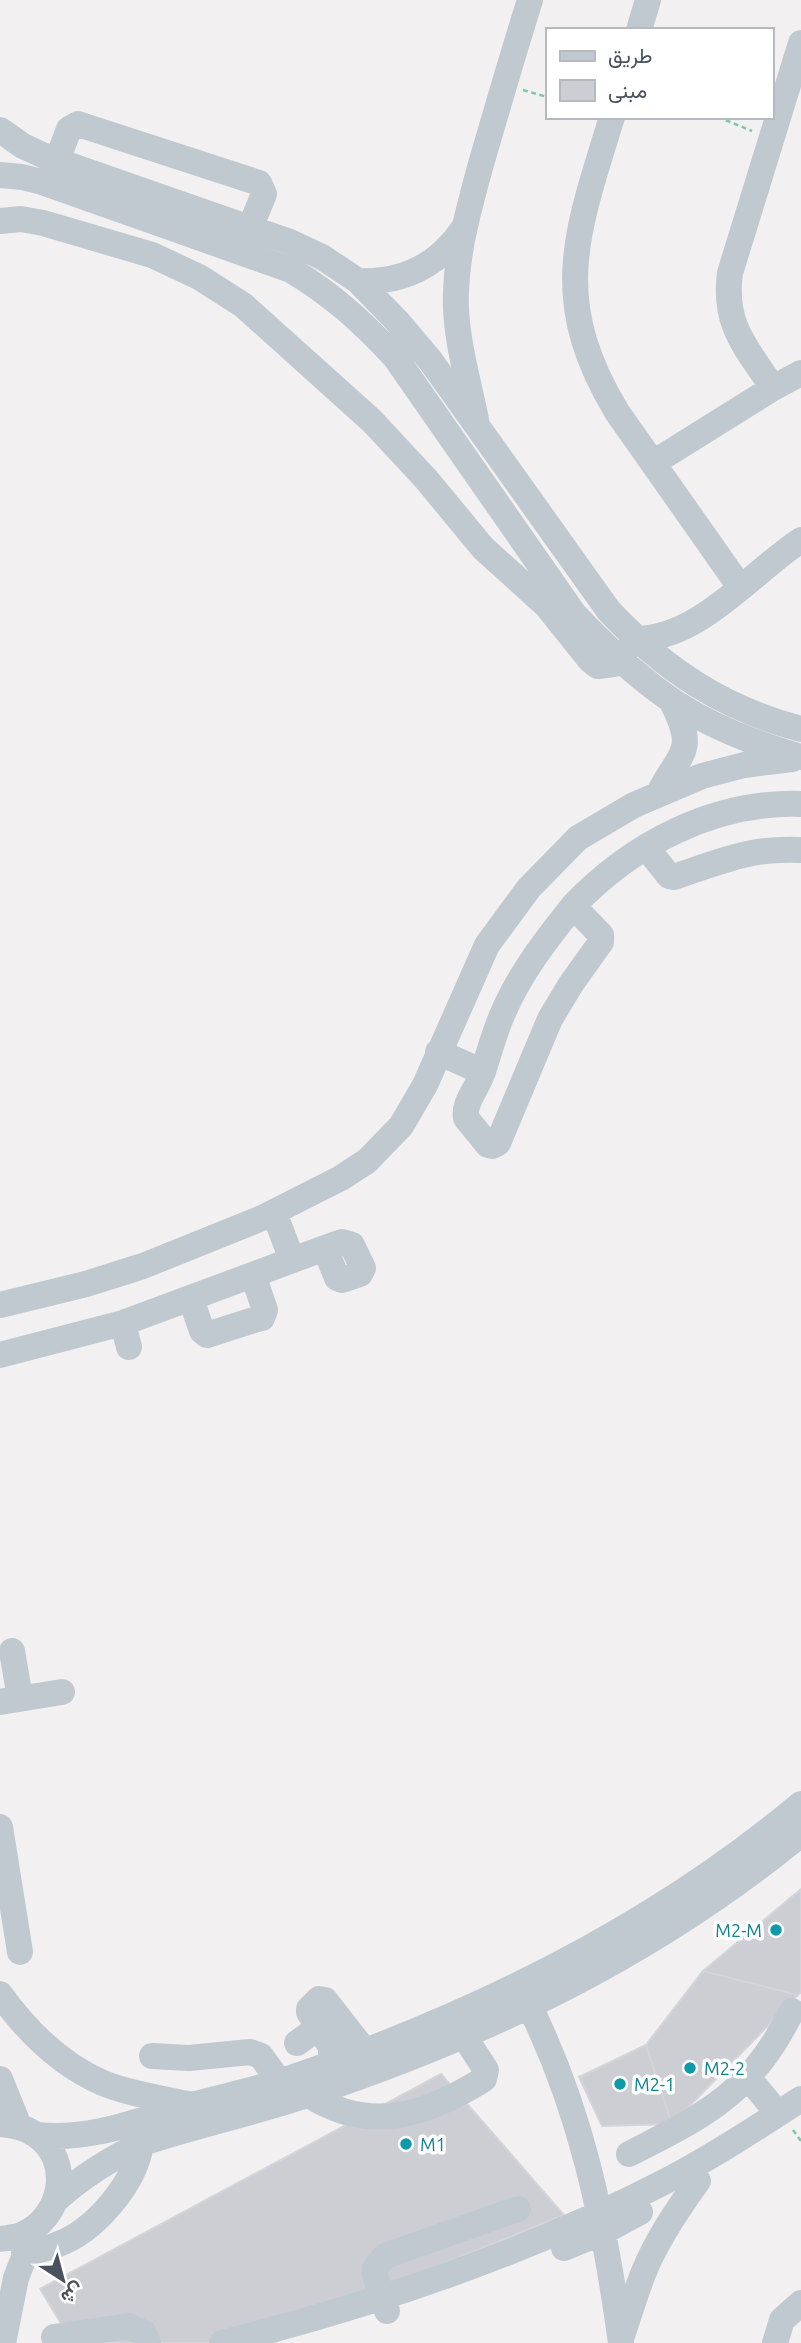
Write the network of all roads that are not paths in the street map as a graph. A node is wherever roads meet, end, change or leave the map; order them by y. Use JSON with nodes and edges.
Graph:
{"nodes":[{"id":1,"x":530,"y":0,"type":"edge"},
{"id":2,"x":648,"y":0,"type":"edge"},
{"id":3,"x":640,"y":28,"type":"edge"},
{"id":4,"x":801,"y":43,"type":"edge"},
{"id":5,"x":611,"y":119,"type":"edge"},
{"id":6,"x":0,"y":130,"type":"edge"},
{"id":7,"x":57,"y":161,"type":"junction"},
{"id":8,"x":0,"y":175,"type":"edge"},
{"id":9,"x":0,"y":221,"type":"edge"},
{"id":10,"x":250,"y":228,"type":"junction"},
{"id":11,"x":464,"y":228,"type":"junction"},
{"id":12,"x":358,"y":281,"type":"junction"},
{"id":13,"x":801,"y":373,"type":"edge"},
{"id":14,"x":773,"y":388,"type":"junction"},
{"id":15,"x":478,"y":431,"type":"junction"},
{"id":16,"x":653,"y":463,"type":"junction"},
{"id":17,"x":801,"y":540,"type":"edge"},
{"id":18,"x":740,"y":587,"type":"junction"},
{"id":19,"x":693,"y":623,"type":"junction"},
{"id":20,"x":628,"y":649,"type":"junction"},
{"id":21,"x":670,"y":667,"type":"junction"},
{"id":22,"x":672,"y":702,"type":"junction"},
{"id":23,"x":801,"y":729,"type":"edge"},
{"id":24,"x":801,"y":758,"type":"edge"},
{"id":25,"x":738,"y":766,"type":"junction"},
{"id":26,"x":659,"y":793,"type":"junction"},
{"id":27,"x":801,"y":804,"type":"edge"},
{"id":28,"x":750,"y":808,"type":"junction"},
{"id":29,"x":646,"y":847,"type":"junction"},
{"id":30,"x":801,"y":850,"type":"edge"},
{"id":31,"x":573,"y":906,"type":"junction"},
{"id":32,"x":534,"y":956,"type":"junction"},
{"id":33,"x":571,"y":984,"type":"junction"},
{"id":34,"x":442,"y":1044,"type":"junction"},
{"id":35,"x":485,"y":1063,"type":"junction"},
{"id":36,"x":268,"y":1215,"type":"junction"},
{"id":37,"x":325,"y":1248,"type":"dead end"},
{"id":38,"x":286,"y":1263,"type":"junction"},
{"id":39,"x":253,"y":1275,"type":"junction"},
{"id":40,"x":191,"y":1299,"type":"junction"},
{"id":41,"x":0,"y":1305,"type":"edge"},
{"id":42,"x":2,"y":1347,"type":"edge"},
{"id":43,"x":12,"y":1651,"type":"dead end"},
{"id":44,"x":62,"y":1692,"type":"dead end"},
{"id":45,"x":10,"y":1700,"type":"edge"},
{"id":46,"x":801,"y":1804,"type":"edge"},
{"id":47,"x":0,"y":1827,"type":"edge"},
{"id":48,"x":801,"y":1834,"type":"edge"},
{"id":49,"x":20,"y":1952,"type":"dead end"},
{"id":50,"x":0,"y":1994,"type":"edge"},
{"id":51,"x":524,"y":1996,"type":"junction"},
{"id":52,"x":792,"y":2011,"type":"dead end"},
{"id":53,"x":319,"y":2027,"type":"junction"},
{"id":54,"x":464,"y":2036,"type":"junction"},
{"id":55,"x":296,"y":2043,"type":"dead end"},
{"id":56,"x":364,"y":2050,"type":"junction"},
{"id":57,"x":152,"y":2056,"type":"dead end"},
{"id":58,"x":331,"y":2062,"type":"junction"},
{"id":59,"x":748,"y":2077,"type":"junction"},
{"id":60,"x":0,"y":2079,"type":"edge"},
{"id":61,"x":269,"y":2084,"type":"junction"},
{"id":62,"x":309,"y":2095,"type":"junction"},
{"id":63,"x":801,"y":2099,"type":"edge"},
{"id":64,"x":193,"y":2105,"type":"junction"},
{"id":65,"x":792,"y":2125,"type":"edge"},
{"id":66,"x":18,"y":2128,"type":"edge"},
{"id":67,"x":141,"y":2144,"type":"junction"},
{"id":68,"x":629,"y":2154,"type":"dead end"},
{"id":69,"x":698,"y":2181,"type":"junction"},
{"id":70,"x":57,"y":2199,"type":"junction"},
{"id":71,"x":518,"y":2209,"type":"dead end"},
{"id":72,"x":602,"y":2222,"type":"junction"},
{"id":73,"x":37,"y":2227,"type":"junction"},
{"id":74,"x":0,"y":2239,"type":"edge"},
{"id":75,"x":24,"y":2254,"type":"junction"},
{"id":76,"x":609,"y":2261,"type":"junction"},
{"id":77,"x":643,"y":2273,"type":"junction"},
{"id":78,"x":801,"y":2303,"type":"edge"},
{"id":79,"x":385,"y":2305,"type":"junction"},
{"id":80,"x":54,"y":2337,"type":"dead end"},
{"id":81,"x":621,"y":2342,"type":"edge"},
{"id":82,"x":3,"y":2343,"type":"edge"},
{"id":83,"x":148,"y":2343,"type":"edge"},
{"id":84,"x":222,"y":2343,"type":"edge"},
{"id":85,"x":277,"y":2343,"type":"edge"},
{"id":86,"x":775,"y":2343,"type":"edge"}],
"edges":[{"from":1,"to":11,"type":"street"},
{"from":2,"to":3,"type":"street"},
{"from":4,"to":14,"type":"street"},
{"from":5,"to":16,"type":"street"},
{"from":6,"to":7,"type":"street"},
{"from":7,"to":10,"type":"street"},
{"from":7,"to":10,"type":"street"},
{"from":8,"to":20,"type":"street"},
{"from":9,"to":20,"type":"street"},
{"from":10,"to":12,"type":"street"},
{"from":11,"to":12,"type":"street"},
{"from":11,"to":15,"type":"street"},
{"from":12,"to":15,"type":"street"},
{"from":13,"to":14,"type":"street"},
{"from":14,"to":16,"type":"street"},
{"from":15,"to":20,"type":"street"},
{"from":16,"to":18,"type":"street"},
{"from":17,"to":18,"type":"street"},
{"from":18,"to":19,"type":"street"},
{"from":19,"to":20,"type":"street"},
{"from":19,"to":21,"type":"street"},
{"from":20,"to":21,"type":"street"},
{"from":20,"to":22,"type":"street"},
{"from":21,"to":23,"type":"street"},
{"from":22,"to":24,"type":"street"},
{"from":22,"to":26,"type":"street"},
{"from":24,"to":25,"type":"street"},
{"from":25,"to":26,"type":"street"},
{"from":25,"to":28,"type":"street"},
{"from":26,"to":34,"type":"street"},
{"from":27,"to":28,"type":"street"},
{"from":28,"to":29,"type":"street"},
{"from":29,"to":30,"type":"street"},
{"from":29,"to":31,"type":"street"},
{"from":31,"to":32,"type":"street"},
{"from":31,"to":33,"type":"street"},
{"from":32,"to":33,"type":"street"},
{"from":32,"to":35,"type":"street"},
{"from":33,"to":35,"type":"street"},
{"from":34,"to":35,"type":"street"},
{"from":34,"to":36,"type":"street"},
{"from":36,"to":38,"type":"street"},
{"from":36,"to":41,"type":"street"},
{"from":37,"to":38,"type":"street"},
{"from":38,"to":39,"type":"street"},
{"from":39,"to":40,"type":"street"},
{"from":39,"to":40,"type":"street"},
{"from":40,"to":42,"type":"street"},
{"from":43,"to":45,"type":"street"},
{"from":44,"to":45,"type":"street"},
{"from":46,"to":51,"type":"street"},
{"from":47,"to":49,"type":"street"},
{"from":48,"to":51,"type":"street"},
{"from":50,"to":64,"type":"street"},
{"from":51,"to":54,"type":"street"},
{"from":51,"to":56,"type":"street"},
{"from":51,"to":72,"type":"street"},
{"from":52,"to":59,"type":"street"},
{"from":53,"to":55,"type":"street"},
{"from":53,"to":56,"type":"street"},
{"from":53,"to":58,"type":"street"},
{"from":54,"to":62,"type":"street"},
{"from":54,"to":62,"type":"street"},
{"from":56,"to":58,"type":"street"},
{"from":57,"to":61,"type":"street"},
{"from":58,"to":61,"type":"street"},
{"from":59,"to":65,"type":"street"},
{"from":59,"to":68,"type":"street"},
{"from":60,"to":66,"type":"street"},
{"from":61,"to":64,"type":"street"},
{"from":62,"to":67,"type":"street"},
{"from":63,"to":65,"type":"street"},
{"from":64,"to":66,"type":"street"},
{"from":65,"to":69,"type":"street"},
{"from":65,"to":72,"type":"street"},
{"from":66,"to":70,"type":"street"},
{"from":67,"to":70,"type":"street"},
{"from":67,"to":75,"type":"street"},
{"from":69,"to":72,"type":"street"},
{"from":69,"to":77,"type":"street"},
{"from":70,"to":73,"type":"street"},
{"from":71,"to":79,"type":"street"},
{"from":72,"to":76,"type":"street"},
{"from":72,"to":79,"type":"street"},
{"from":73,"to":74,"type":"street"},
{"from":73,"to":75,"type":"street"},
{"from":75,"to":82,"type":"street"},
{"from":76,"to":77,"type":"street"},
{"from":76,"to":81,"type":"street"},
{"from":77,"to":81,"type":"street"},
{"from":78,"to":86,"type":"street"},
{"from":79,"to":84,"type":"street"},
{"from":79,"to":85,"type":"street"},
{"from":80,"to":83,"type":"street"}]}
